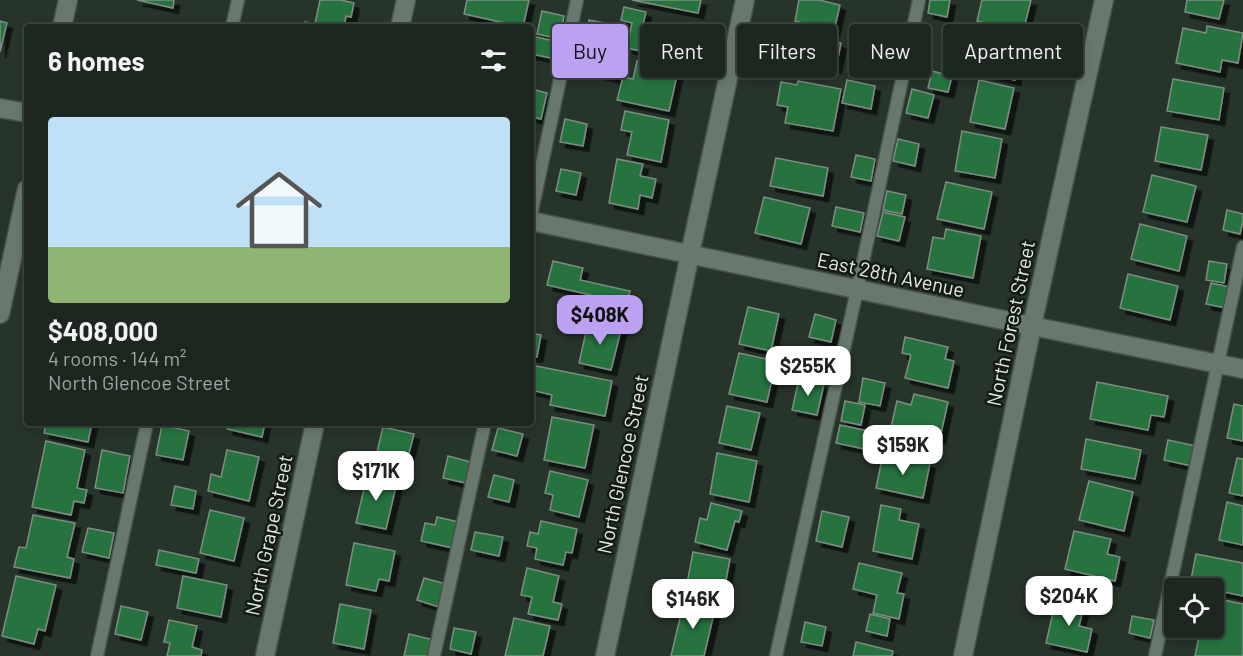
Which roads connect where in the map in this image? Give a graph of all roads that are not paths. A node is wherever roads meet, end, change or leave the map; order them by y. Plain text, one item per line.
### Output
1 (68, 0) edge
2 (238, 0) edge
3 (406, 0) edge
4 (577, 0) edge
5 (746, 0) edge
6 (918, 0) edge
7 (1104, 0) edge
8 (63, 24) edge
9 (233, 24) edge
10 (401, 24) edge
11 (0, 108) edge
12 (24, 112) edge
13 (534, 201) edge
14 (24, 203) edge
15 (534, 222) edge
16 (1243, 247) edge
17 (690, 254) junction
18 (857, 290) junction
19 (0, 314) edge
20 (1032, 326) junction
21 (1218, 364) junction
22 (1243, 369) edge
23 (146, 426) edge
24 (314, 426) edge
25 (484, 426) edge
26 (97, 656) edge
27 (265, 656) edge
28 (435, 656) edge
29 (605, 656) edge
30 (776, 656) edge
31 (963, 656) edge
32 (1155, 656) edge

1 - 8 street
2 - 9 lane
3 - 10 street
4 - 13 lane
5 - 17 street, North Glencoe Street
6 - 18 lane
7 - 20 street, North Forest Street
11 - 12 street
14 - 19 street
15 - 17 street, East 28th Avenue
16 - 21 lane
17 - 18 street, East 28th Avenue
17 - 29 street, North Glencoe Street
18 - 20 street, East 28th Avenue
18 - 30 lane
20 - 21 street, East 28th Avenue
20 - 31 street, North Forest Street
21 - 22 street, East 28th Avenue
21 - 32 lane
23 - 26 lane
24 - 27 street, North Grape Street
25 - 28 lane

